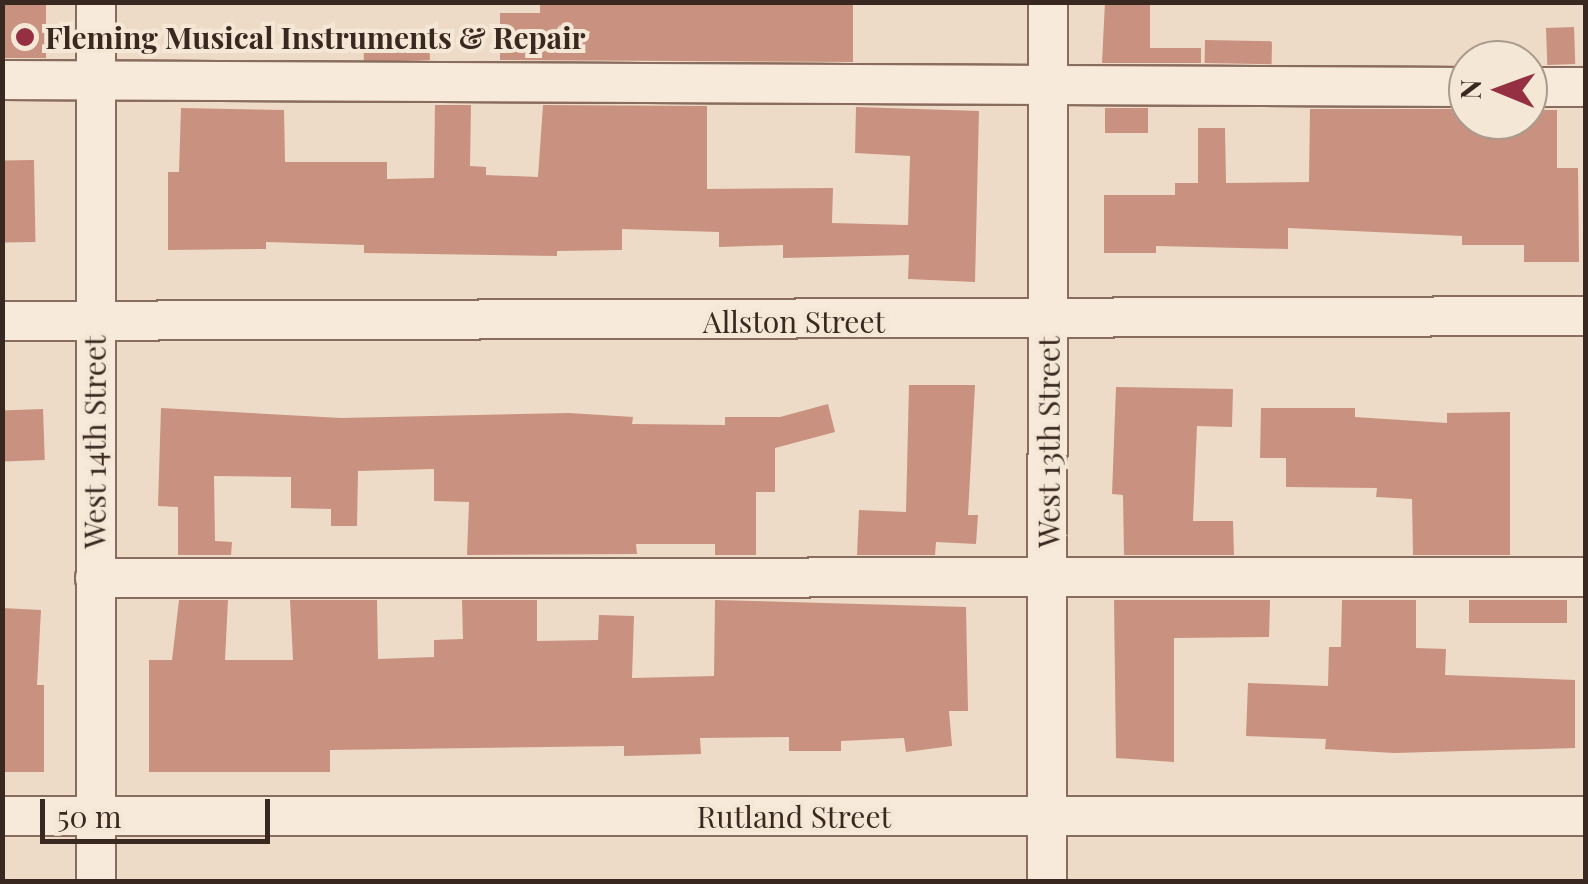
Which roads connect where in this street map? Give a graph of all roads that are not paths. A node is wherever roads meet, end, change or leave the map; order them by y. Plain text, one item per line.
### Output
1 (96, 2) edge
2 (1048, 2) edge
3 (2, 80) edge
4 (95, 80) junction
5 (1048, 85) junction
6 (1448, 87) edge
7 (1548, 87) edge
8 (1581, 87) dead end
9 (1586, 316) edge
10 (1048, 321) junction
11 (2, 322) edge
12 (94, 322) junction
13 (1586, 577) edge
14 (95, 578) junction
15 (1048, 578) junction
16 (2, 816) edge
17 (96, 816) junction
18 (1048, 816) junction
19 (1586, 816) edge
20 (96, 882) edge
21 (1047, 882) edge

1 - 4 street, West 14th Street
2 - 5 street, West 13th Street
3 - 4 street
4 - 5 street
4 - 12 street, West 14th Street
5 - 6 street
5 - 10 street, West 13th Street
7 - 8 street
9 - 10 street, Allston Street
10 - 12 street, Allston Street
10 - 15 street, West 13th Street
11 - 12 street, Allston Street
12 - 14 street, West 14th Street
13 - 15 street
14 - 15 street
14 - 17 street, West 14th Street
15 - 18 street, West 13th Street
16 - 17 street, Rutland Street
17 - 18 street, Rutland Street
17 - 20 street, West 14th Street
18 - 19 street, Rutland Street
18 - 21 street, West 13th Street

